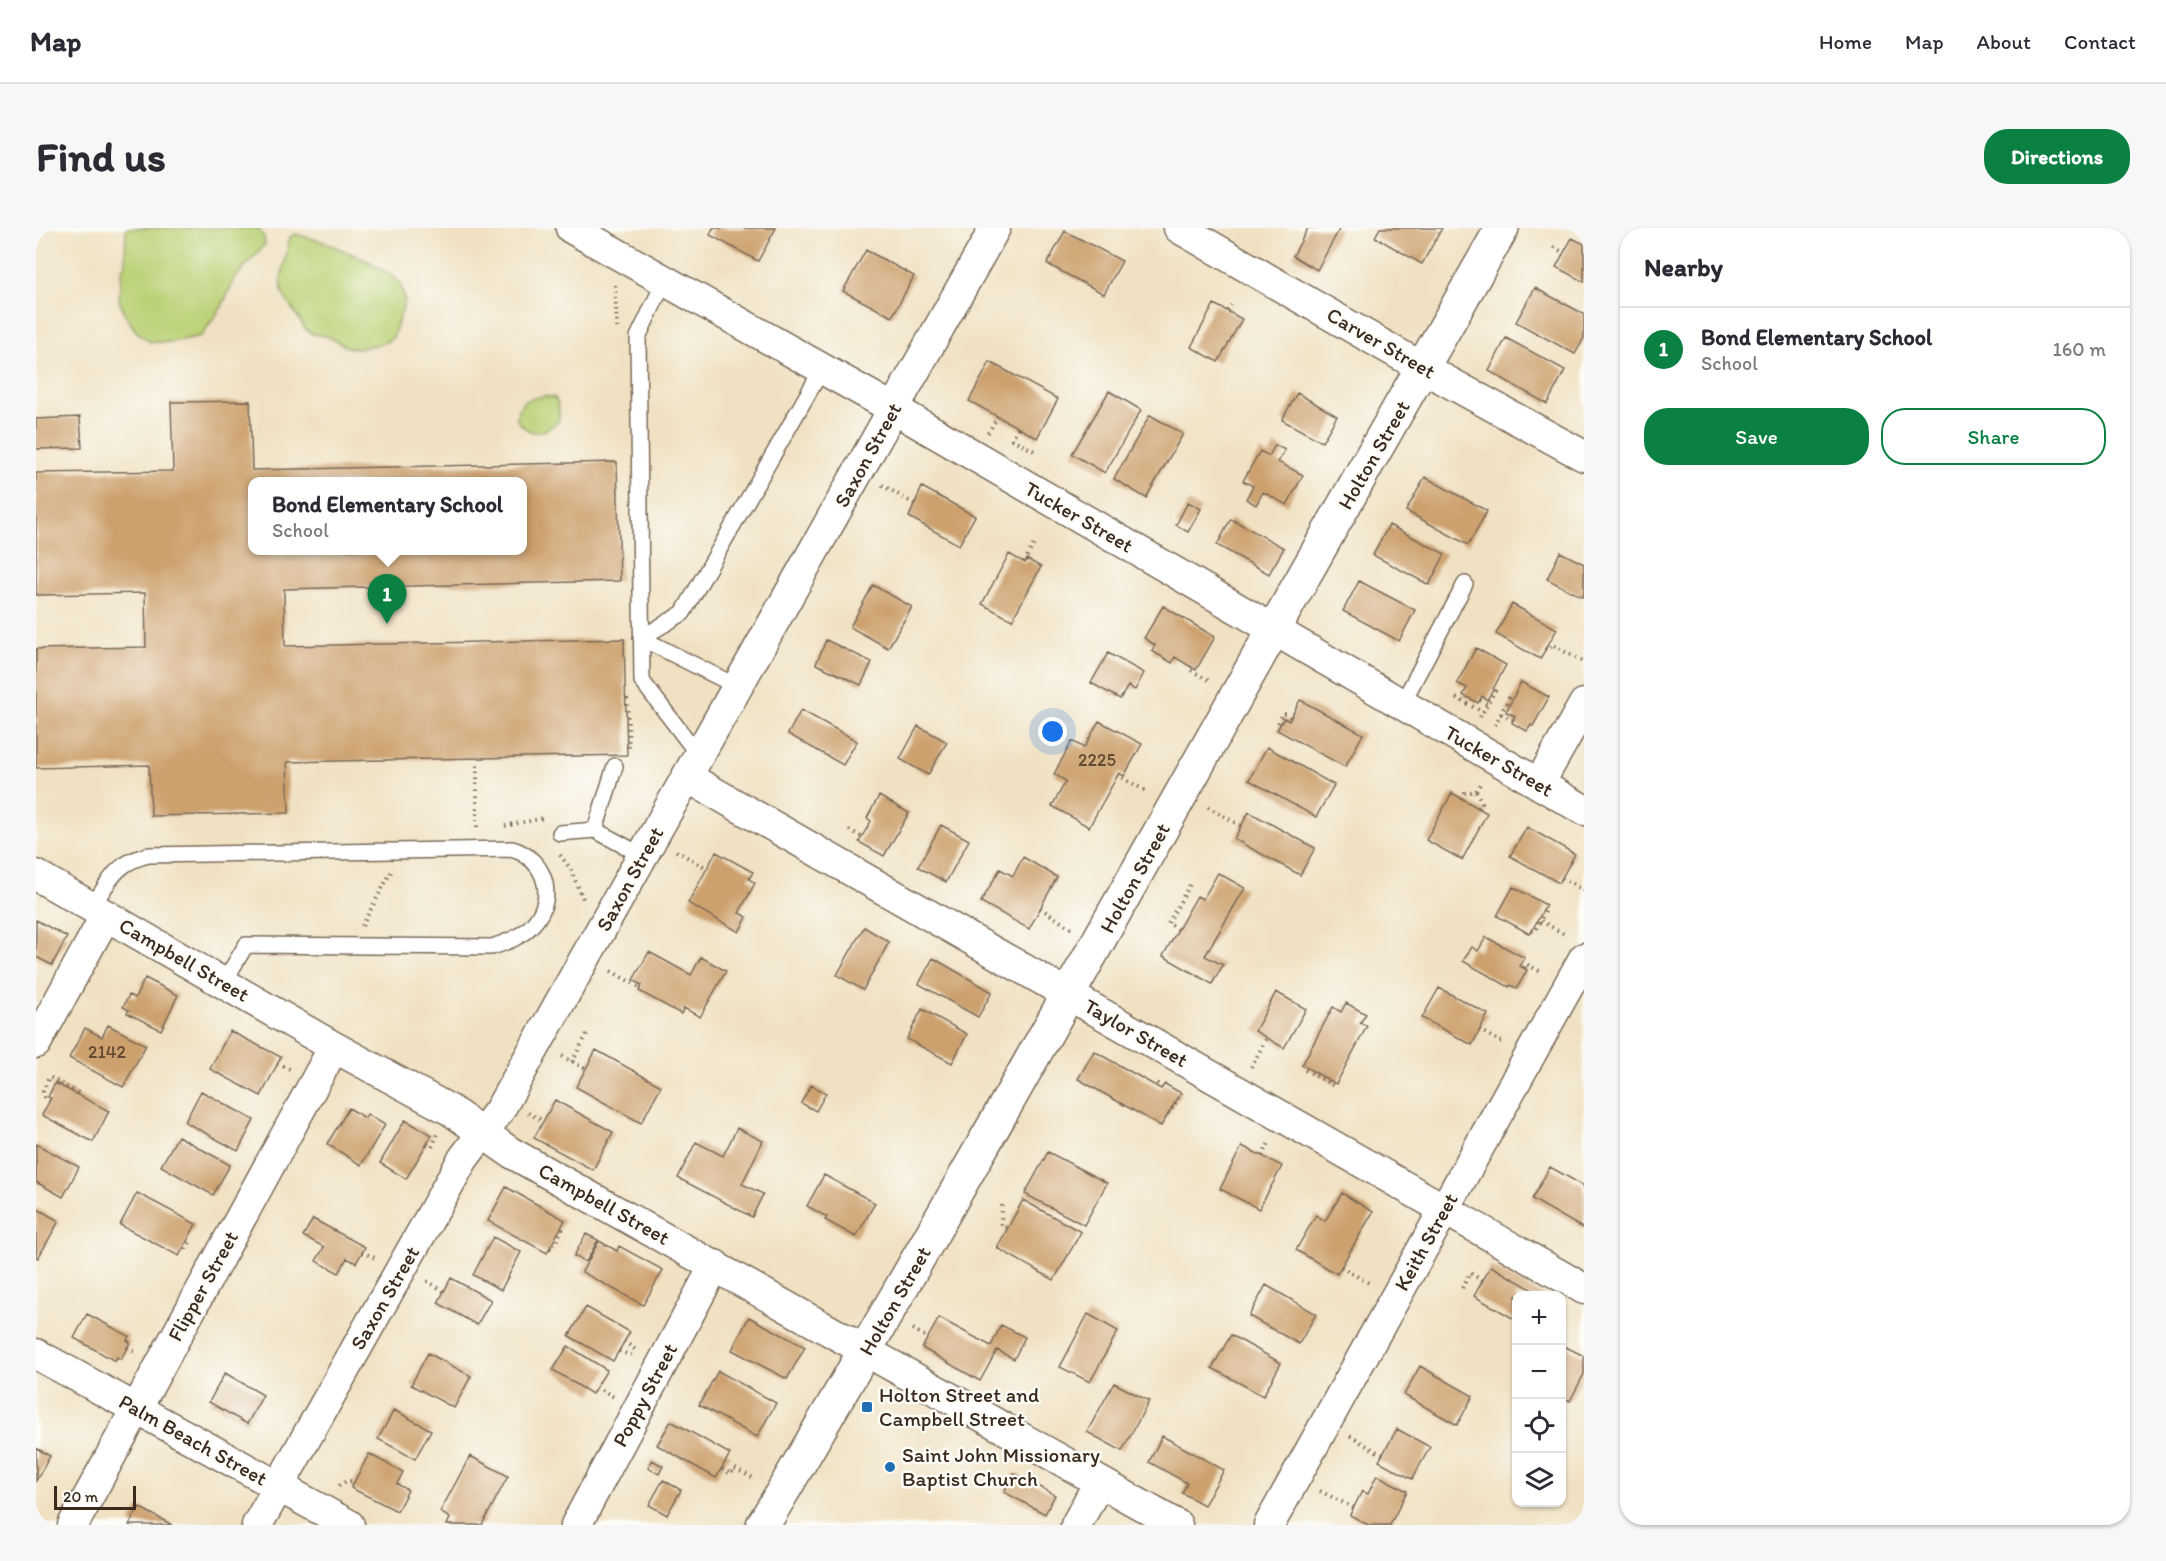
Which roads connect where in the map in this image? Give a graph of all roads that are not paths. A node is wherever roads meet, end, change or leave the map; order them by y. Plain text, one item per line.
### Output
1 (571, 228) edge
2 (995, 228) edge
3 (1179, 228) edge
4 (1502, 228) edge
5 (665, 280) junction
6 (1423, 368) junction
7 (822, 369) junction
8 (894, 410) junction
9 (1584, 456) edge
10 (1465, 584) dead end
11 (1274, 629) junction
12 (641, 638) junction
13 (738, 687) junction
14 (1402, 704) junction
15 (1584, 704) edge
16 (622, 764) road end
17 (693, 767) junction
18 (1539, 784) junction
19 (1584, 810) edge
20 (595, 830) junction
21 (560, 833) dead end
22 (643, 856) junction
23 (36, 875) edge
24 (99, 911) junction
25 (1580, 949) edge
26 (224, 982) junction
27 (1069, 995) junction
28 (36, 1043) edge
29 (334, 1047) junction
30 (483, 1133) junction
31 (1444, 1209) junction
32 (715, 1265) junction
33 (1584, 1289) edge
34 (867, 1350) junction
35 (36, 1354) edge
36 (136, 1408) junction
37 (1099, 1482) junction
38 (278, 1486) junction
39 (73, 1525) edge
40 (257, 1525) edge
41 (349, 1525) edge
42 (576, 1525) edge
43 (763, 1525) edge
44 (1076, 1525) edge
45 (1177, 1525) edge
46 (1269, 1525) edge

1 - 5 street, Tucker Street
2 - 8 street, Saxon Street
3 - 6 street, Carver Street
4 - 6 street, Holton Street
5 - 7 street, Tucker Street
5 - 12 lane
6 - 9 street, Carver Street
6 - 11 street, Holton Street
7 - 8 street, Tucker Street
7 - 12 lane
8 - 11 street, Tucker Street
8 - 13 street, Saxon Street
10 - 14 lane
11 - 14 street, Tucker Street
11 - 27 street, Holton Street
12 - 13 lane
12 - 17 lane
13 - 17 street, Saxon Street
14 - 18 street, Tucker Street
15 - 18 street
16 - 20 lane
17 - 22 street, Saxon Street
17 - 27 street, Taylor Street
18 - 19 street, Tucker Street
20 - 21 lane
20 - 22 lane
22 - 30 street, Saxon Street
23 - 24 street, Campbell Street
24 - 26 street, Campbell Street
24 - 26 lane
24 - 28 street
25 - 31 street, Keith Street
26 - 29 street, Campbell Street
27 - 31 street, Taylor Street
27 - 34 street, Holton Street
29 - 30 street, Campbell Street
29 - 36 street, Flipper Street
30 - 32 street, Campbell Street
30 - 38 street, Saxon Street
31 - 33 street, Taylor Street
31 - 46 street, Keith Street
32 - 34 street, Campbell Street
32 - 42 street, Poppy Street
34 - 37 street, Campbell Street
34 - 43 street, Holton Street
35 - 36 street, Palm Beach Street
36 - 38 street, Palm Beach Street
36 - 39 street, Flipper Street
37 - 44 street
37 - 45 street, Campbell Street
38 - 40 street, Saxon Street
38 - 41 street, Palm Beach Street

